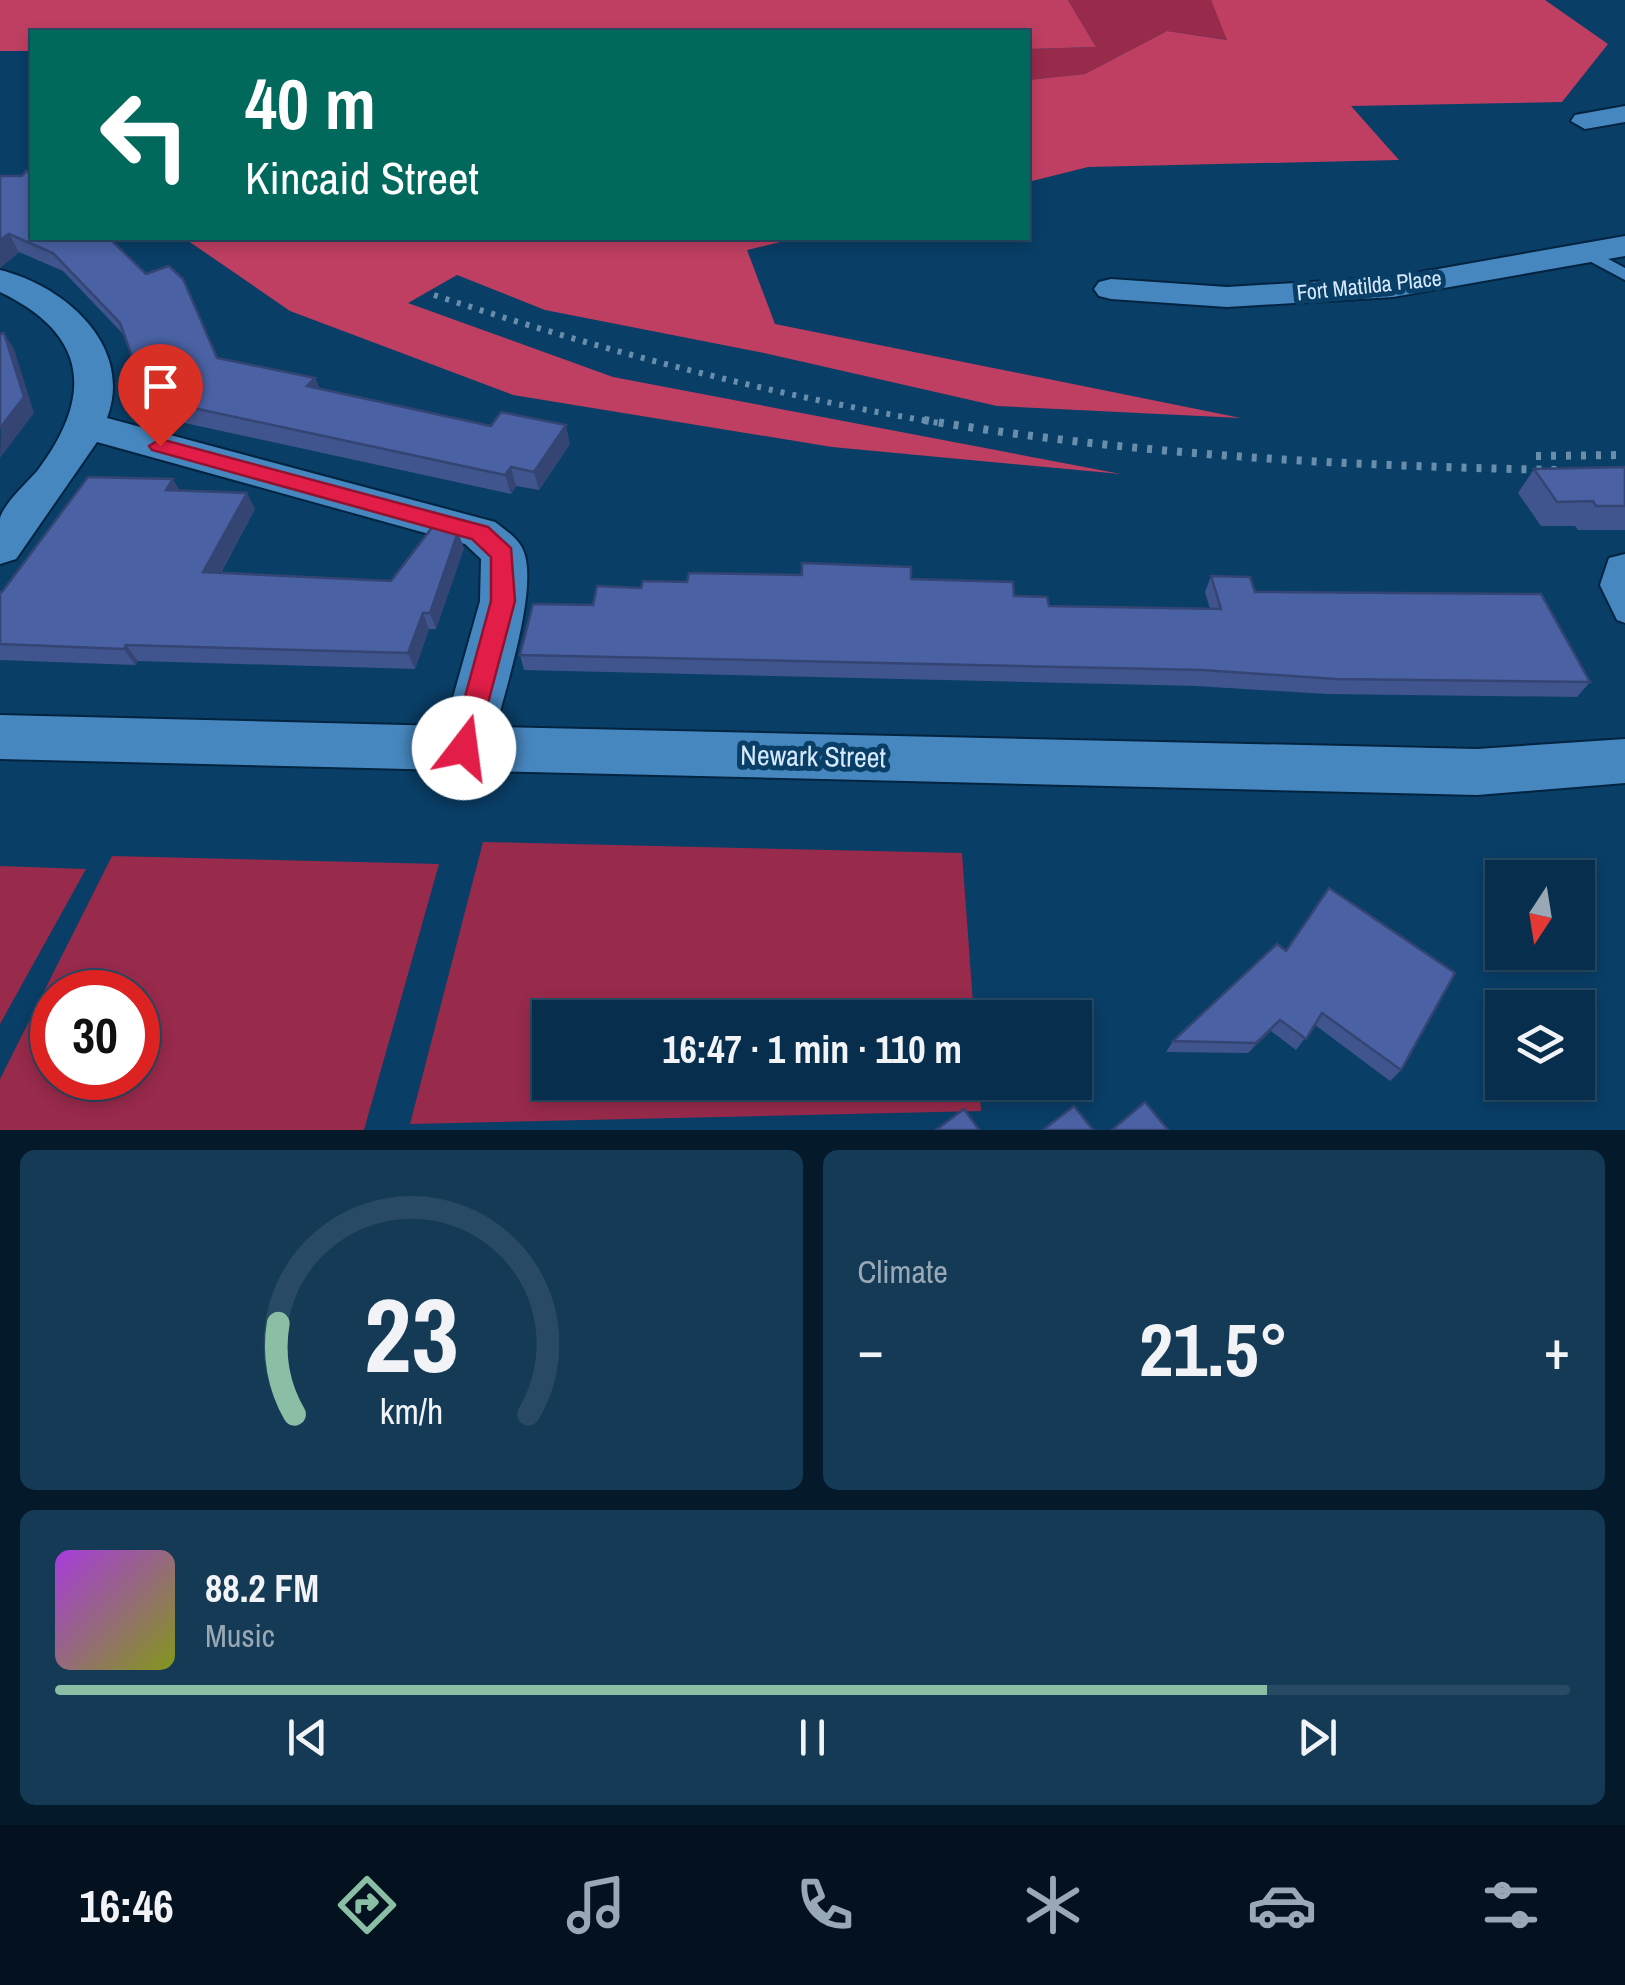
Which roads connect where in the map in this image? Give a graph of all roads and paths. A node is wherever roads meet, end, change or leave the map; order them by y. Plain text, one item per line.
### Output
1 (1625, 114) edge
2 (1586, 121) dead end
3 (1625, 246) edge
4 (1586, 252) junction
5 (1625, 276) edge
6 (0, 280) edge
7 (1111, 290) dead end
8 (88, 426) junction
9 (0, 548) edge
10 (1625, 562) edge
11 (1625, 614) edge
12 (0, 737) edge
13 (464, 748) junction
14 (1625, 761) edge

1 - 2 street
3 - 4 street, Fort Matilda Place
4 - 5 lane
4 - 7 street, Fort Matilda Place
6 - 8 street
8 - 9 street
8 - 13 street
10 - 11 lane
12 - 13 street, Newark Street
13 - 14 street, Newark Street

